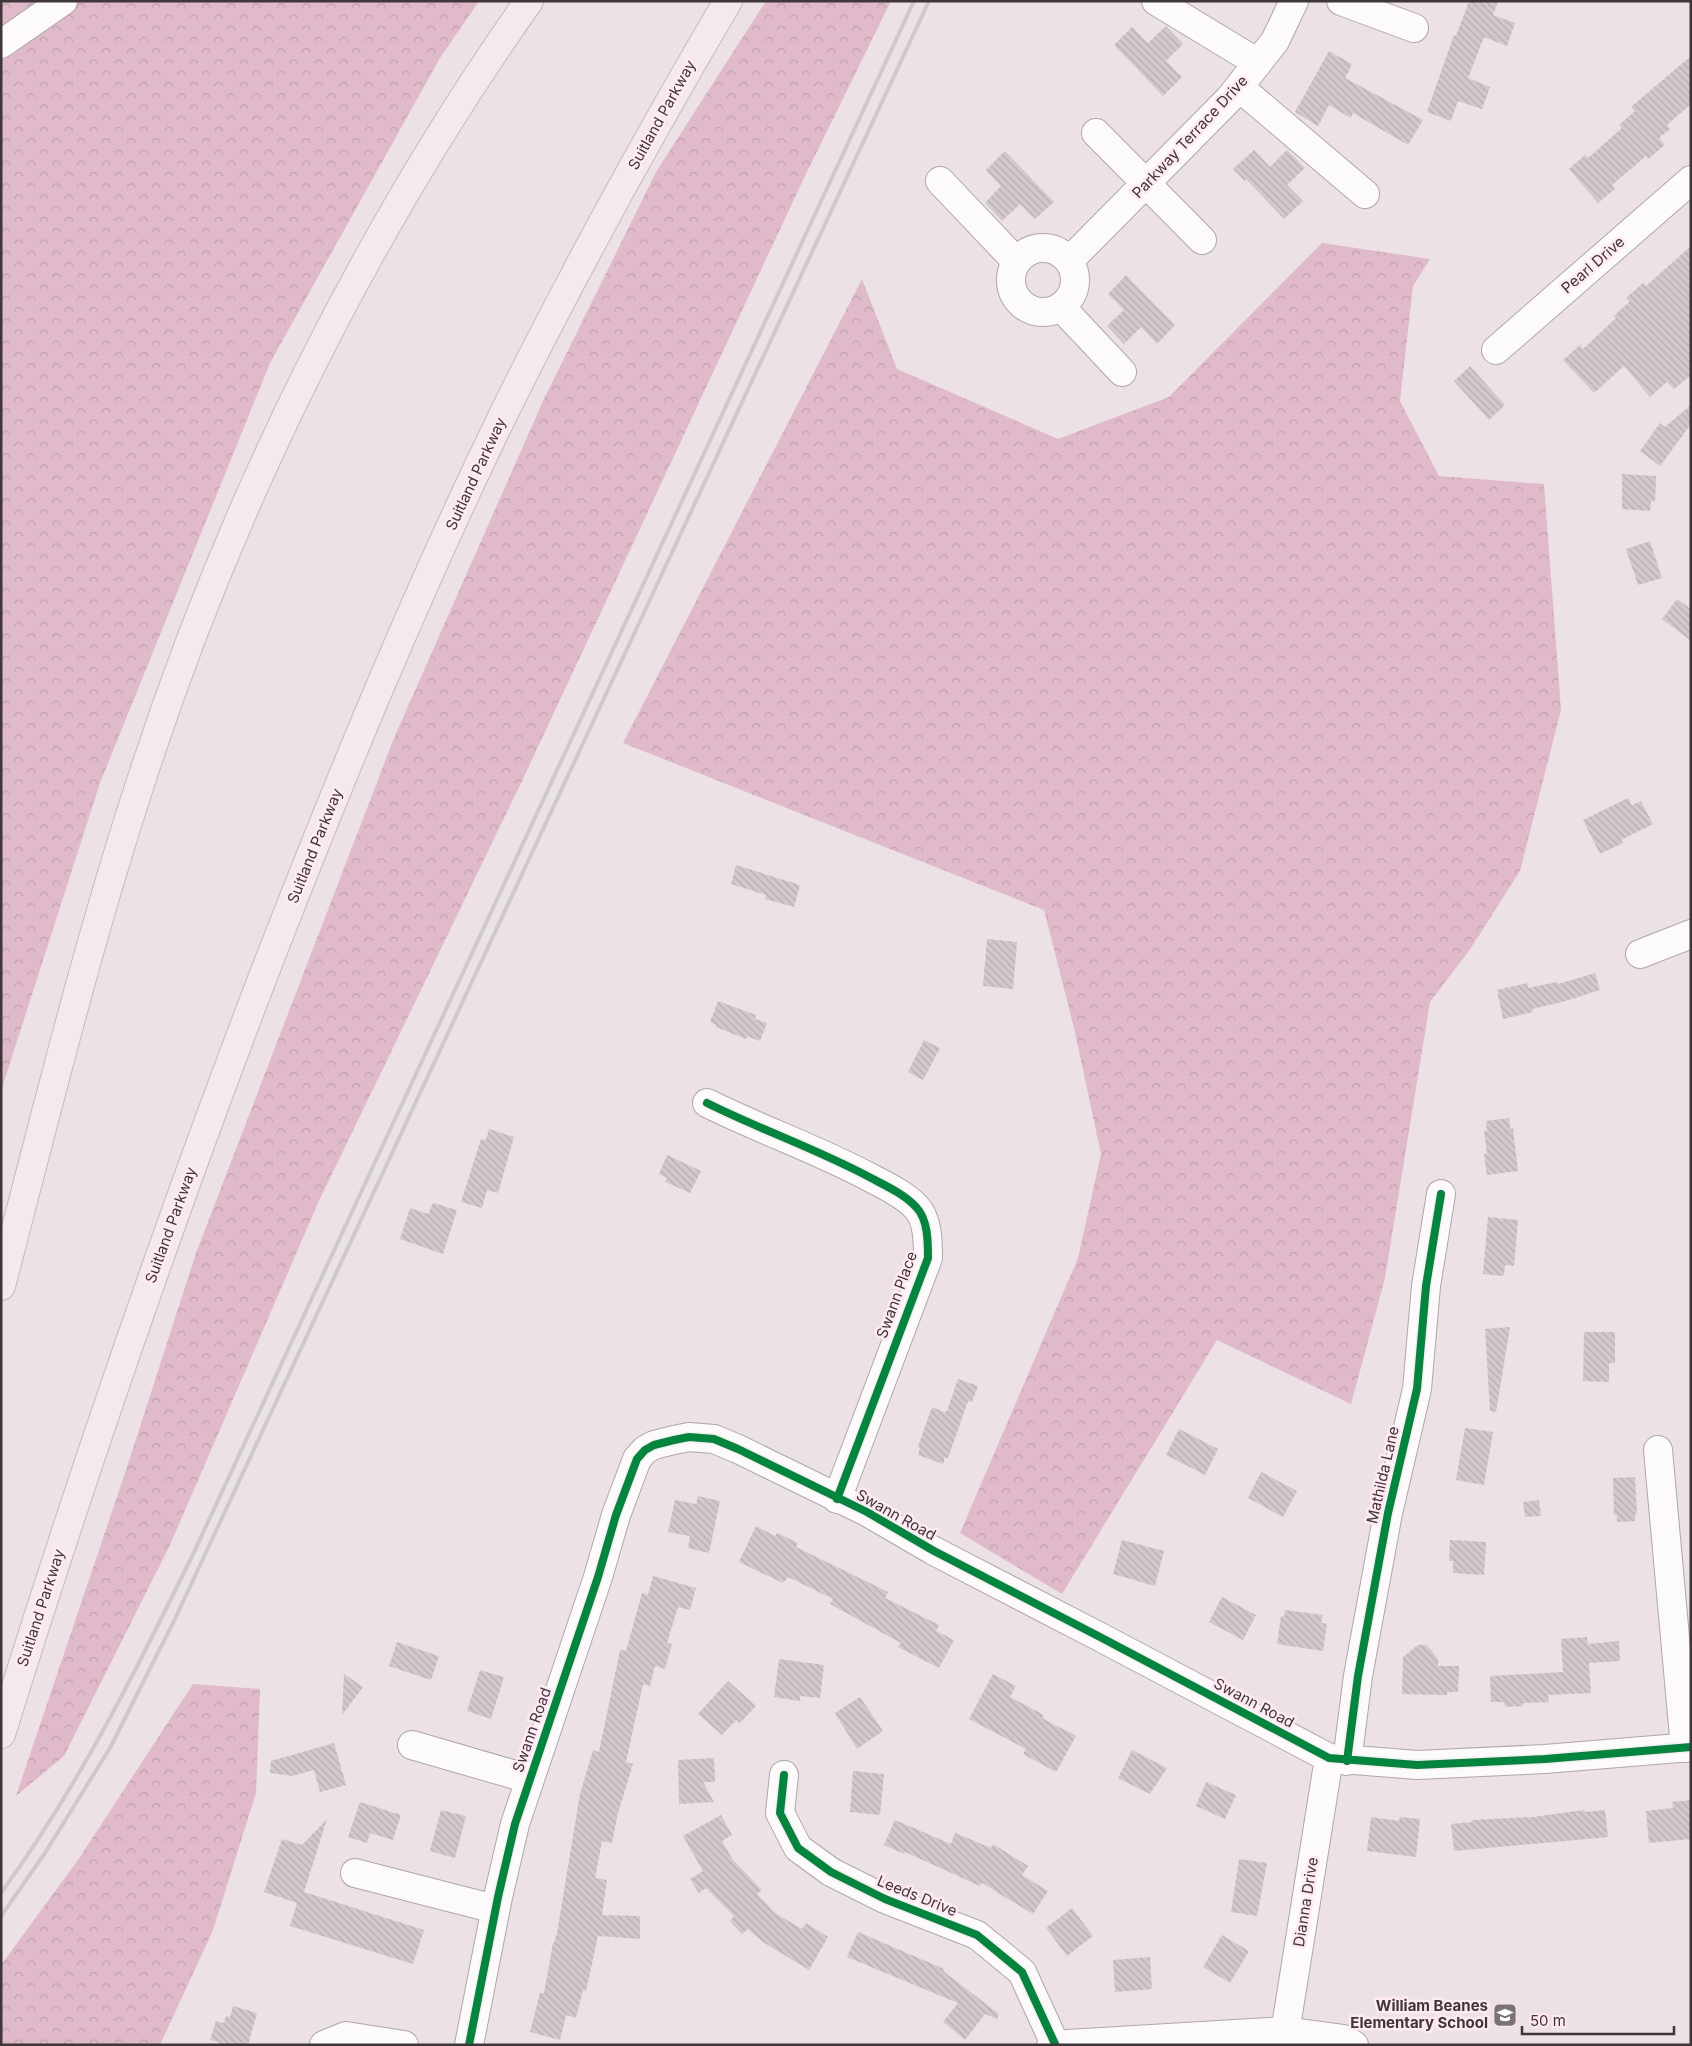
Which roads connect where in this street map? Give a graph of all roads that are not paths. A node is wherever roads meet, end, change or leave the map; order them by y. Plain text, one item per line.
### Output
1 (62, 1) edge
2 (529, 1) edge
3 (728, 1) edge
4 (1156, 1) edge
5 (1294, 1) edge
6 (1341, 1) edge
7 (1414, 28) dead end
8 (1, 44) edge
9 (1258, 63) junction
10 (1240, 87) junction
11 (1096, 132) dead end
12 (1691, 180) edge
13 (940, 181) dead end
14 (1146, 184) junction
15 (1365, 194) dead end
16 (1202, 240) dead end
17 (1070, 260) junction
18 (1016, 261) junction
19 (1061, 307) junction
20 (1496, 350) dead end
21 (1122, 372) dead end
22 (1691, 934) edge
23 (1640, 954) dead end
24 (707, 1103) dead end
25 (1441, 1194) dead end
26 (1, 1286) edge
27 (1658, 1450) dead end
28 (837, 1499) junction
29 (1, 1734) edge
30 (412, 1746) dead end
31 (1688, 1747) edge
32 (1338, 1760) junction
33 (784, 1775) dead end
34 (529, 1779) junction
35 (355, 1873) dead end
36 (495, 1909) junction
37 (1284, 2038) edge
38 (1053, 2044) edge
39 (324, 2045) edge
40 (404, 2045) edge
41 (469, 2045) edge
42 (1354, 2045) edge

1 - 8 street
2 - 26 highway
3 - 29 highway, Suitland Parkway
4 - 9 street
5 - 9 street, Parkway Terrace Drive
6 - 7 street
9 - 10 street, Parkway Terrace Drive
10 - 14 street, Parkway Terrace Drive
10 - 15 street
11 - 14 street
12 - 20 street, Pearl Drive
13 - 18 street
14 - 16 street
14 - 17 street, Parkway Terrace Drive
17 - 18 street
17 - 19 street
18 - 19 street
19 - 21 street
22 - 23 street
24 - 28 street, Swann Place
25 - 32 street, Mathilda Lane
27 - 31 street
28 - 32 street, Swann Road
28 - 34 street, Swann Road
30 - 34 street
31 - 32 street, Swann Road
32 - 37 street, Dianna Drive
33 - 38 street, Leeds Drive
34 - 36 street, Swann Road
35 - 36 street
36 - 41 street, Swann Road
37 - 38 street
37 - 42 street
39 - 40 street

